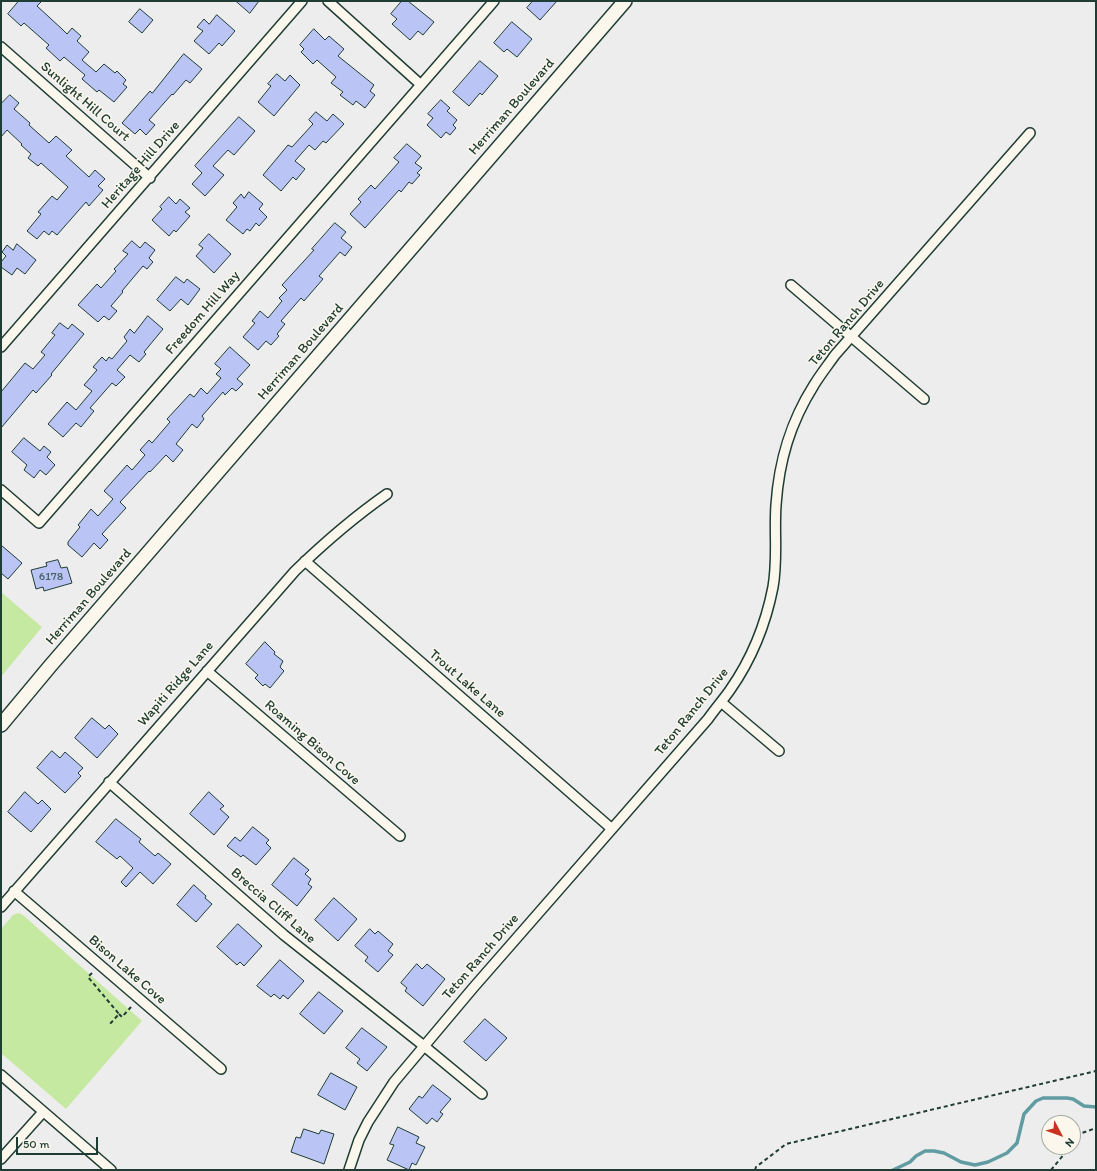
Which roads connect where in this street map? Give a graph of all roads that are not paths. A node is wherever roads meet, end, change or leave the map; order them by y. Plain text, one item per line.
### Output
1 (302, 1) edge
2 (328, 1) edge
3 (494, 1) edge
4 (625, 1) edge
5 (1, 47) edge
6 (420, 84) junction
7 (1030, 133) dead end
8 (150, 178) junction
9 (791, 285) dead end
10 (852, 337) junction
11 (1, 347) edge
12 (924, 399) dead end
13 (1, 490) edge
14 (387, 494) dead end
15 (305, 561) junction
16 (207, 671) junction
17 (721, 702) junction
18 (1, 725) edge
19 (779, 751) dead end
20 (109, 782) junction
21 (612, 829) junction
22 (400, 836) dead end
23 (14, 891) junction
24 (1, 907) edge
25 (424, 1046) junction
26 (221, 1070) dead end
27 (1, 1075) edge
28 (482, 1094) dead end
29 (43, 1112) junction
30 (1, 1159) edge
31 (111, 1170) edge
32 (349, 1170) edge

1 - 8 street, Heritage Hill Drive
2 - 6 street
3 - 6 street
4 - 18 street, Herriman Boulevard
5 - 8 street, Sunlight Hill Court
6 - 13 street, Freedom Hill Way
7 - 10 street, Teton Ranch Drive
8 - 11 street, Heritage Hill Drive
9 - 10 street
10 - 12 street
10 - 17 street, Teton Ranch Drive
14 - 15 street, Wapiti Ridge Lane
15 - 16 street, Wapiti Ridge Lane
15 - 21 street, Trout Lake Lane
16 - 20 street, Wapiti Ridge Lane
16 - 22 street, Roaming Bison Cove
17 - 19 street
17 - 21 street, Teton Ranch Drive
20 - 23 street, Wapiti Ridge Lane
20 - 25 street, Breccia Cliff Lane
21 - 25 street, Teton Ranch Drive
23 - 24 street, Wapiti Ridge Lane
23 - 26 street, Bison Lake Cove
25 - 28 street, Breccia Cliff Lane
25 - 32 street, Teton Ranch Drive
27 - 29 street
29 - 30 street
29 - 31 street

